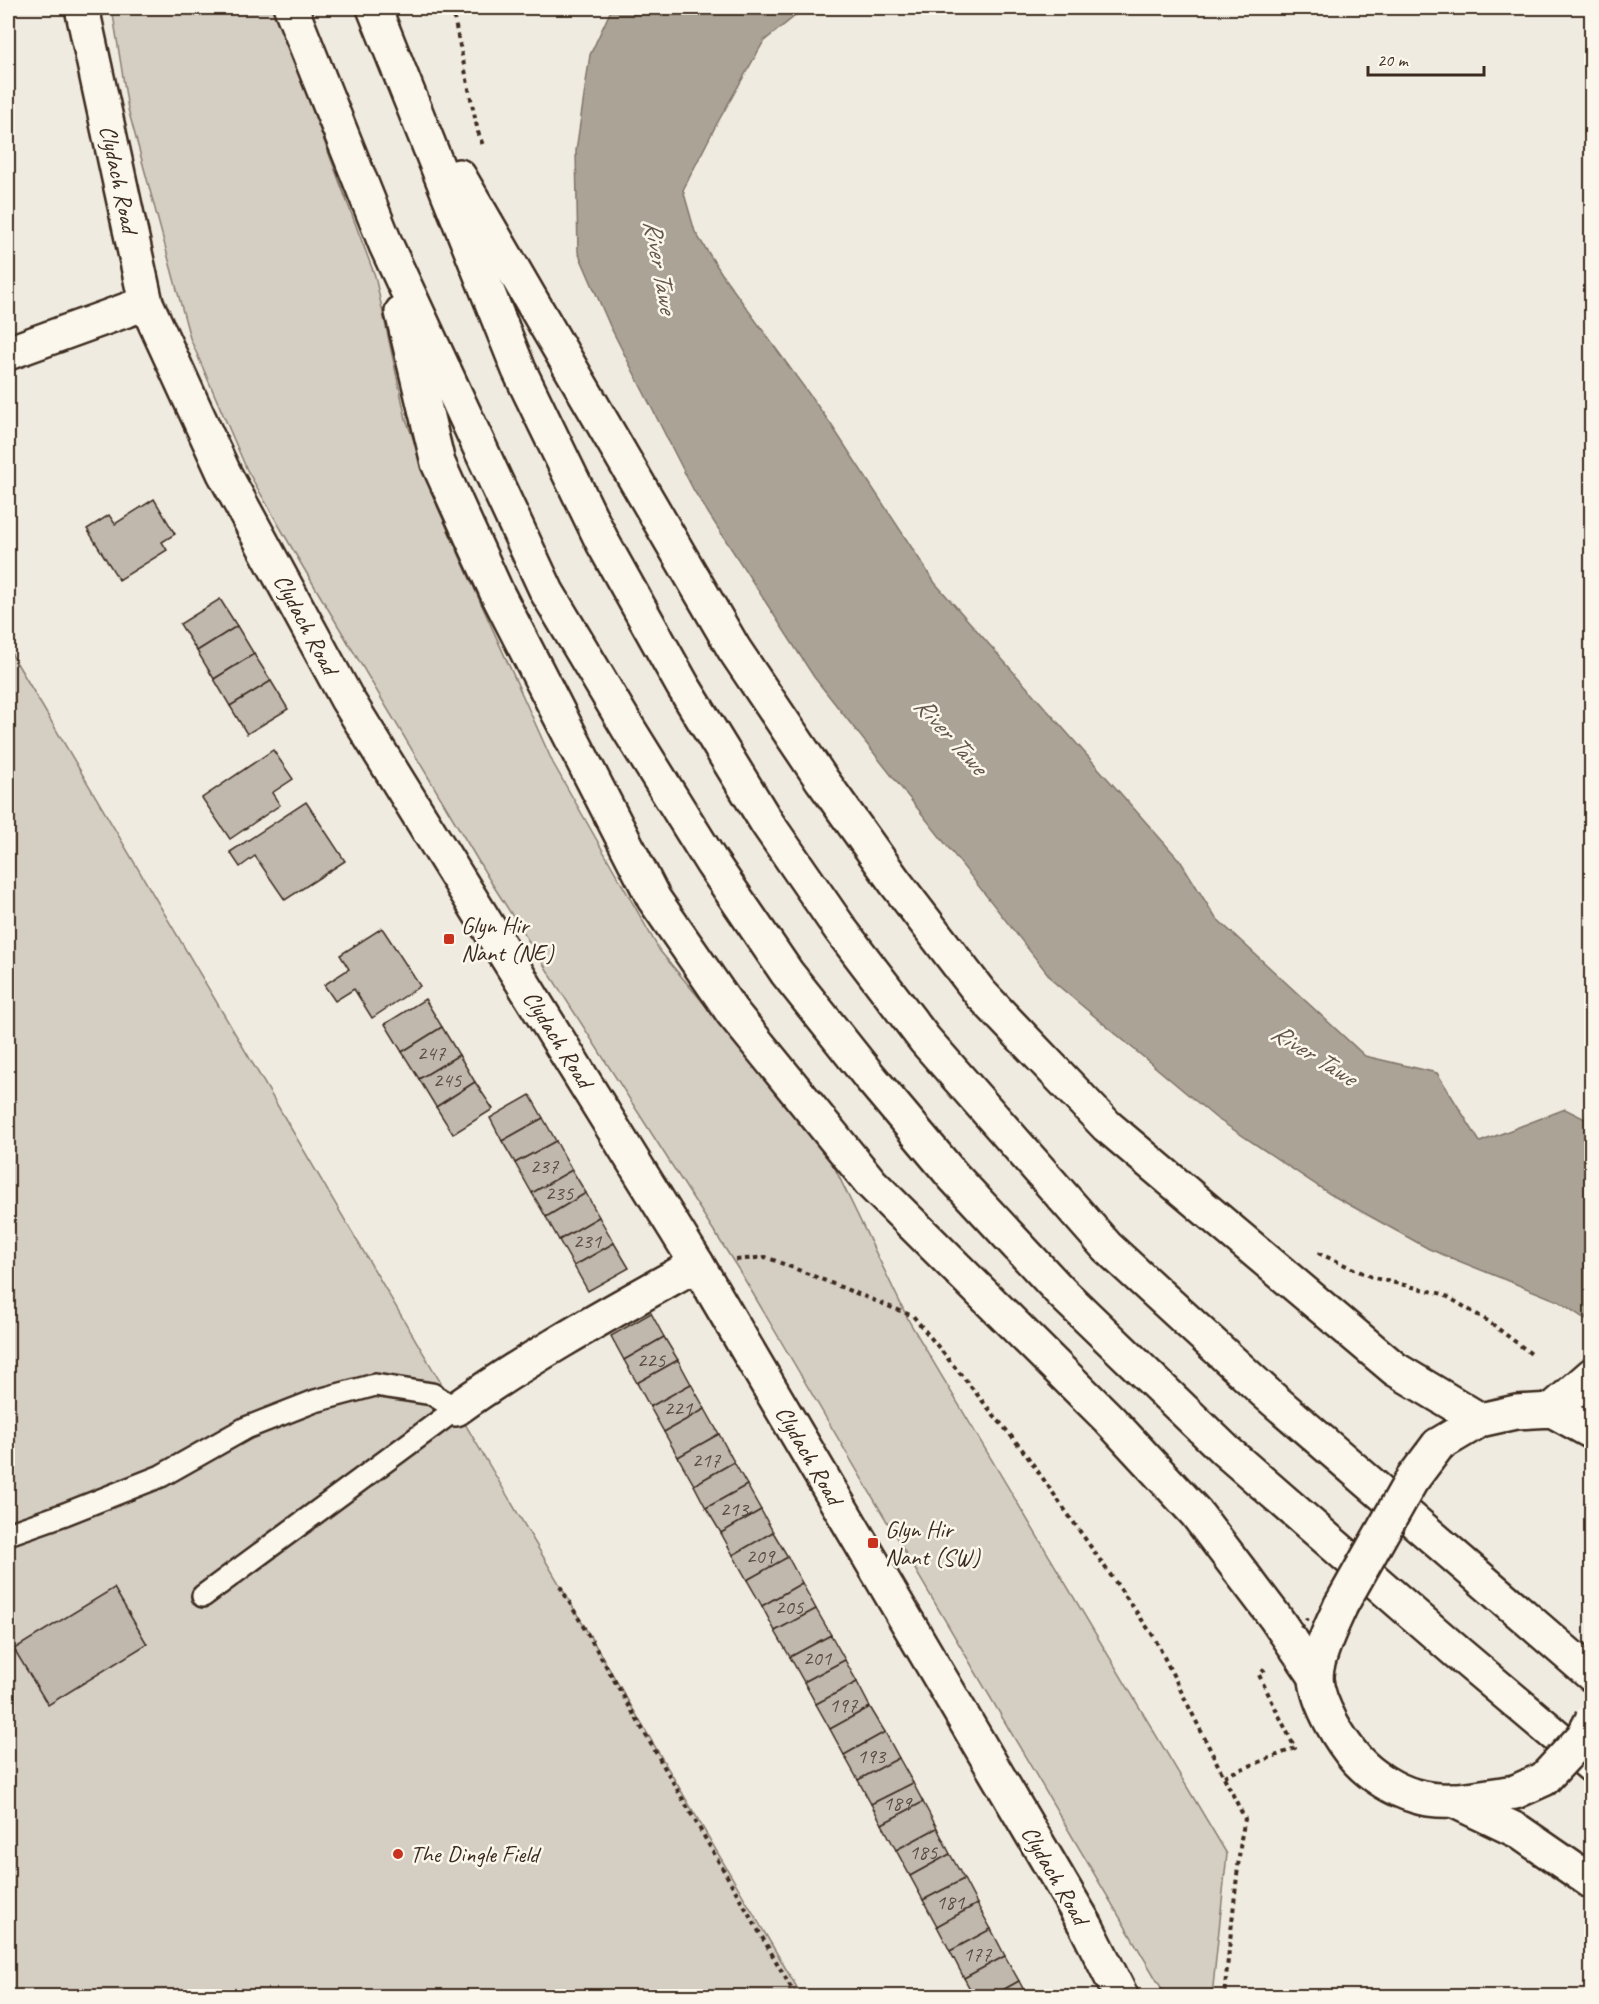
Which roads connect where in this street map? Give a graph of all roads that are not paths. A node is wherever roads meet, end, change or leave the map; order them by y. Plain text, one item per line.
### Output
1 (82, 8) edge
2 (291, 8) edge
3 (374, 8) edge
4 (399, 73) junction
5 (386, 245) junction
6 (146, 303) junction
7 (8, 353) edge
8 (697, 1264) junction
9 (1592, 1375) edge
10 (456, 1409) junction
11 (1552, 1410) junction
12 (1480, 1420) junction
13 (1592, 1432) edge
14 (8, 1534) edge
15 (203, 1596) dead end
16 (1592, 1675) edge
17 (1316, 1677) junction
18 (1592, 1720) edge
19 (1592, 1766) edge
20 (1453, 1800) junction
21 (1592, 1882) edge
22 (1121, 1996) edge

1 - 6 main road, Clydach Road
2 - 5 main road
3 - 4 main road
4 - 12 main road
4 - 16 main road
5 - 17 main road
5 - 19 main road
6 - 7 main road
6 - 8 main road, Clydach Road
8 - 10 main road
8 - 22 main road, Clydach Road
9 - 11 main road
10 - 14 lane
10 - 15 lane
11 - 12 main road
11 - 13 main road
12 - 17 main road, bridge
17 - 20 main road
18 - 20 main road, bridge
20 - 21 main road

